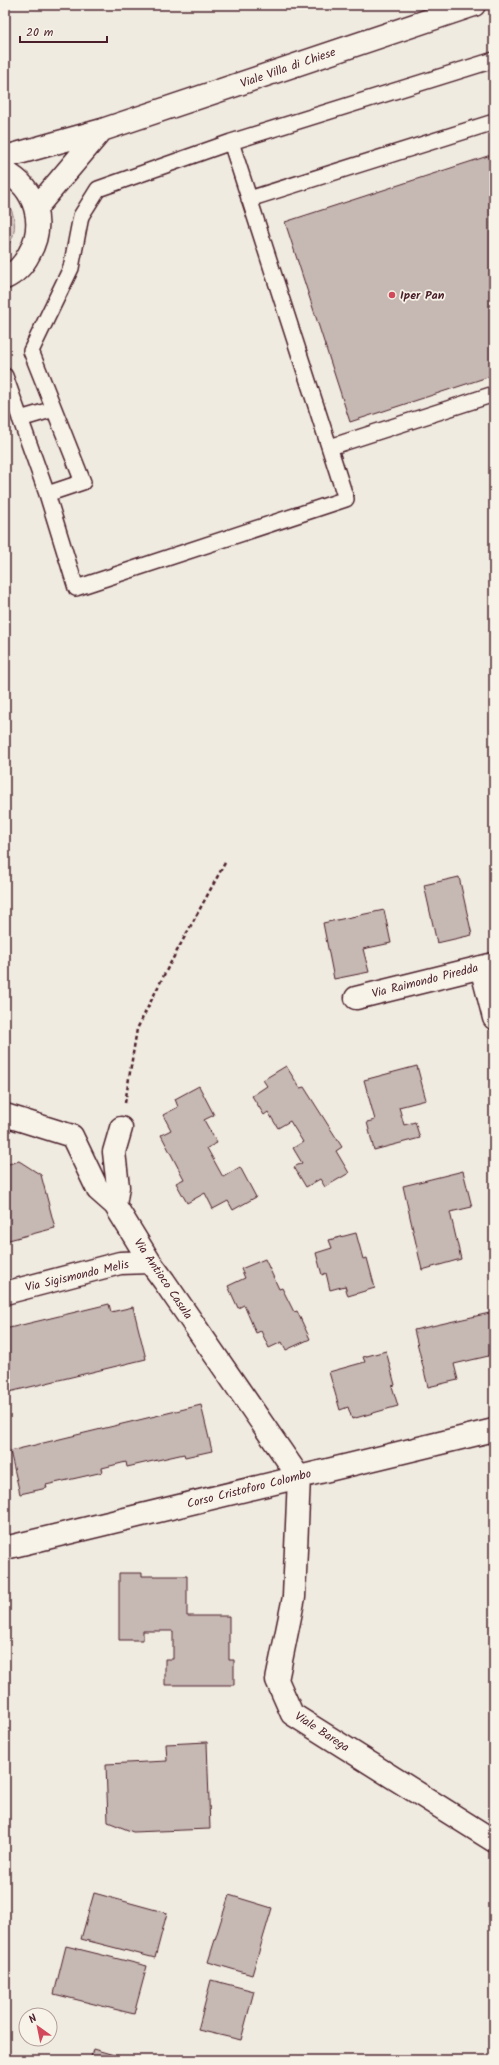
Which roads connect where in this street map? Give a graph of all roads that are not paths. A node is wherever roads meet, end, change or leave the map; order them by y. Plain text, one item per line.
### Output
1 (474, 5) edge
2 (494, 60) edge
3 (494, 122) edge
4 (102, 130) junction
5 (231, 142) junction
6 (5, 157) edge
7 (5, 172) edge
8 (249, 199) junction
9 (36, 208) junction
10 (5, 278) edge
11 (5, 376) edge
12 (494, 394) edge
13 (54, 409) junction
14 (20, 418) junction
15 (330, 447) junction
16 (47, 494) junction
17 (488, 966) edge
18 (356, 998) dead end
19 (494, 1018) edge
20 (5, 1115) edge
21 (121, 1128) road end
22 (115, 1205) junction
23 (150, 1262) junction
24 (5, 1293) edge
25 (494, 1430) edge
26 (299, 1477) junction
27 (5, 1548) edge
28 (494, 1841) edge

1 - 4 street, Viale Villa di Chiese
2 - 5 lane
3 - 8 lane
4 - 6 street, Viale Villa di Chiese
4 - 9 street
5 - 8 lane
5 - 13 lane
7 - 9 street
8 - 15 lane
9 - 10 street
11 - 14 lane
12 - 15 lane
13 - 14 lane
13 - 16 lane
14 - 16 lane
15 - 16 lane
17 - 18 street, Via Raimondo Piredda
17 - 19 street
20 - 22 street, Via Antioco Casula
21 - 22 street
22 - 23 street, Via Antioco Casula
23 - 24 street, Via Sigismondo Melis
23 - 26 street, Via Antioco Casula
25 - 26 street, Corso Cristoforo Colombo
26 - 27 street, Corso Cristoforo Colombo
26 - 28 street, Viale Barega

